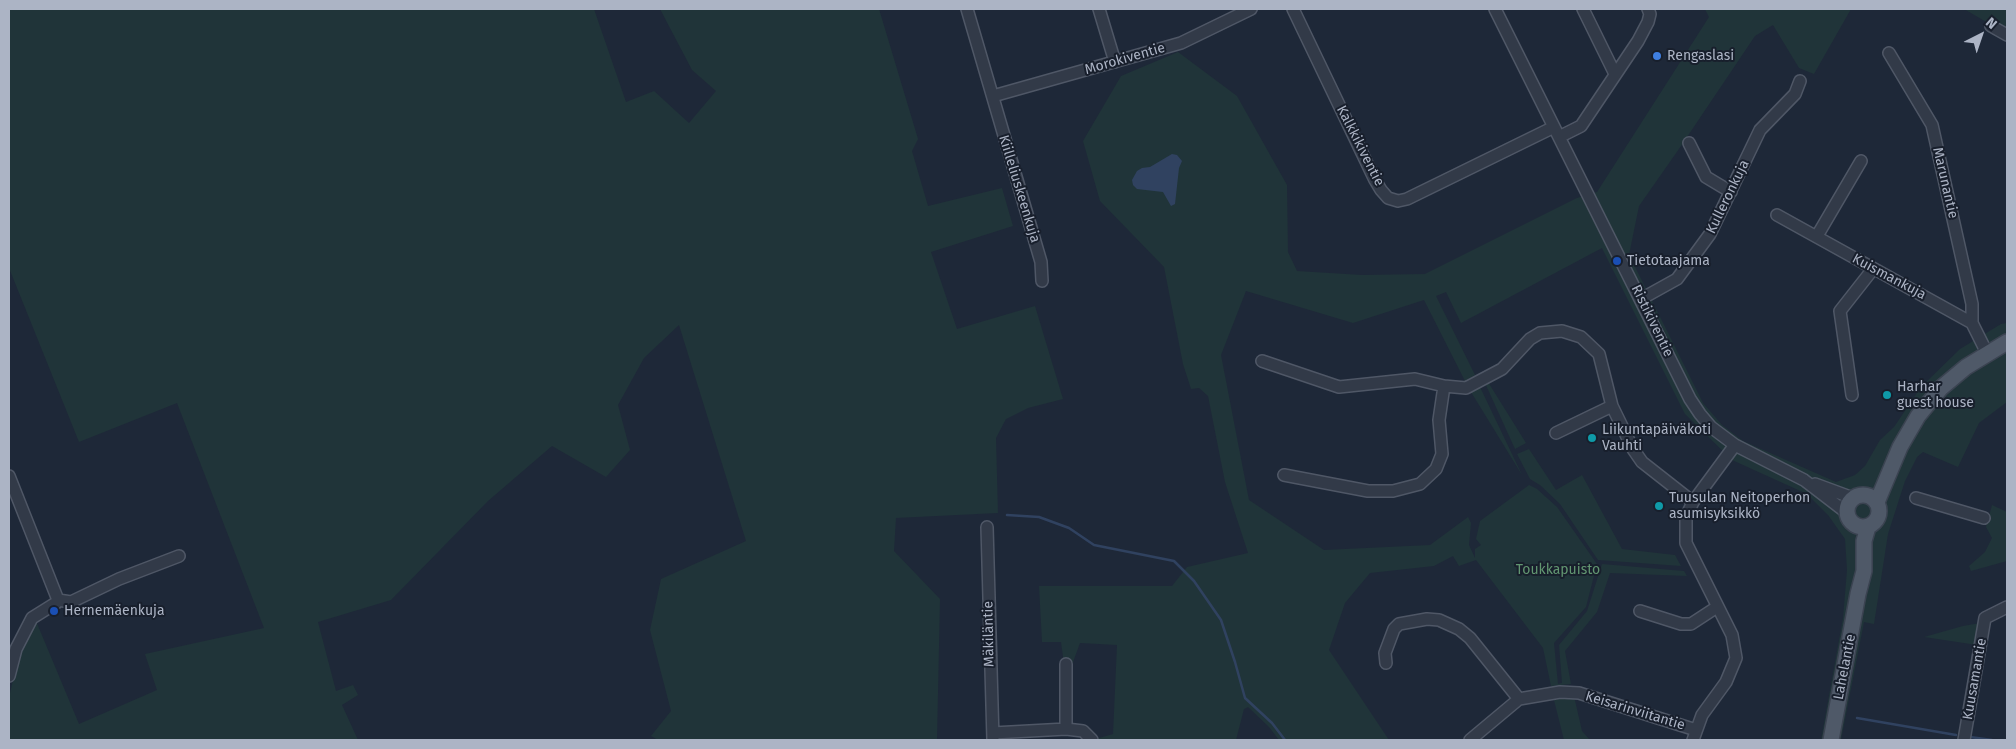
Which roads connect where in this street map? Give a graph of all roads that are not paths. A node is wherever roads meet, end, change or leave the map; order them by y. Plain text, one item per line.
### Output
1 (967, 9) edge
2 (1098, 9) edge
3 (1250, 9) edge
4 (1292, 9) edge
5 (1495, 9) edge
6 (1583, 9) edge
7 (1648, 9) edge
8 (1991, 26) dead end
9 (2007, 35) edge
10 (1889, 53) dead end
11 (1115, 62) junction
12 (1615, 74) junction
13 (1800, 81) dead end
14 (994, 96) junction
15 (1557, 132) junction
16 (1689, 143) dead end
17 (1860, 161) dead end
18 (1731, 192) junction
19 (1777, 215) dead end
20 (1817, 236) junction
21 (1873, 269) junction
22 (1042, 281) dead end
23 (1641, 299) junction
24 (1972, 324) junction
25 (2007, 342) edge
26 (1987, 353) junction
27 (1262, 361) dead end
28 (1444, 386) junction
29 (1852, 395) dead end
30 (1612, 406) junction
31 (1556, 433) dead end
32 (1735, 445) junction
33 (1900, 447) junction
34 (1284, 475) dead end
35 (9, 476) edge
36 (1804, 480) junction
37 (1858, 496) junction
38 (1916, 498) dead end
39 (1692, 502) junction
40 (1877, 502) junction
41 (1849, 518) junction
42 (1984, 518) dead end
43 (987, 527) dead end
44 (1868, 527) junction
45 (179, 556) dead end
46 (1858, 594) junction
47 (58, 600) junction
48 (1718, 607) junction
49 (2007, 607) edge
50 (1640, 611) dead end
51 (1386, 663) dead end
52 (1066, 664) dead end
53 (9, 676) edge
54 (1520, 699) junction
55 (1066, 729) junction
56 (1694, 735) edge
57 (993, 737) edge
58 (1092, 740) edge
59 (1470, 740) edge
60 (1831, 740) edge
61 (1964, 740) edge

1 - 14 street, Kiilleliuskeenkuja
2 - 11 street
3 - 11 street, Morokiventie
4 - 15 street, Kalkkikiventie
5 - 15 street, Ristikiventie
6 - 12 street
7 - 12 street
8 - 9 street
10 - 24 street, Marunantie
11 - 14 street, Morokiventie
12 - 15 street
13 - 18 street, Kulleronkuja
14 - 22 street, Kiilleliuskeenkuja
15 - 23 street, Ristikiventie
16 - 18 street
17 - 20 street
18 - 23 street, Kulleronkuja
19 - 20 street, Kuismankuja
20 - 21 street, Kuismankuja
21 - 24 street, Kuismankuja
21 - 29 street
23 - 32 street, Ristikiventie
24 - 26 street
25 - 26 main road
26 - 33 main road
27 - 28 street
28 - 30 street
28 - 34 street
30 - 31 street
30 - 39 street
32 - 36 street, Ristikiventie
32 - 39 street
33 - 37 main road
33 - 40 main road
35 - 47 street
36 - 37 street, Ristikiventie
36 - 41 street, Ristikiventie
37 - 40 main road
37 - 41 main road
38 - 42 street
39 - 48 street
40 - 44 main road
41 - 44 main road
41 - 46 main road, Lahelantie
43 - 57 street, Mäkiläntie
44 - 46 main road, Lahelantie
45 - 47 street
46 - 60 main road, Lahelantie
47 - 53 street
48 - 50 street
48 - 56 street
49 - 61 street, Kuusamantie
51 - 54 street
52 - 55 street
54 - 56 street, Keisarinviitantie
54 - 59 street, Keisarinviitantie
55 - 57 street
55 - 58 street

